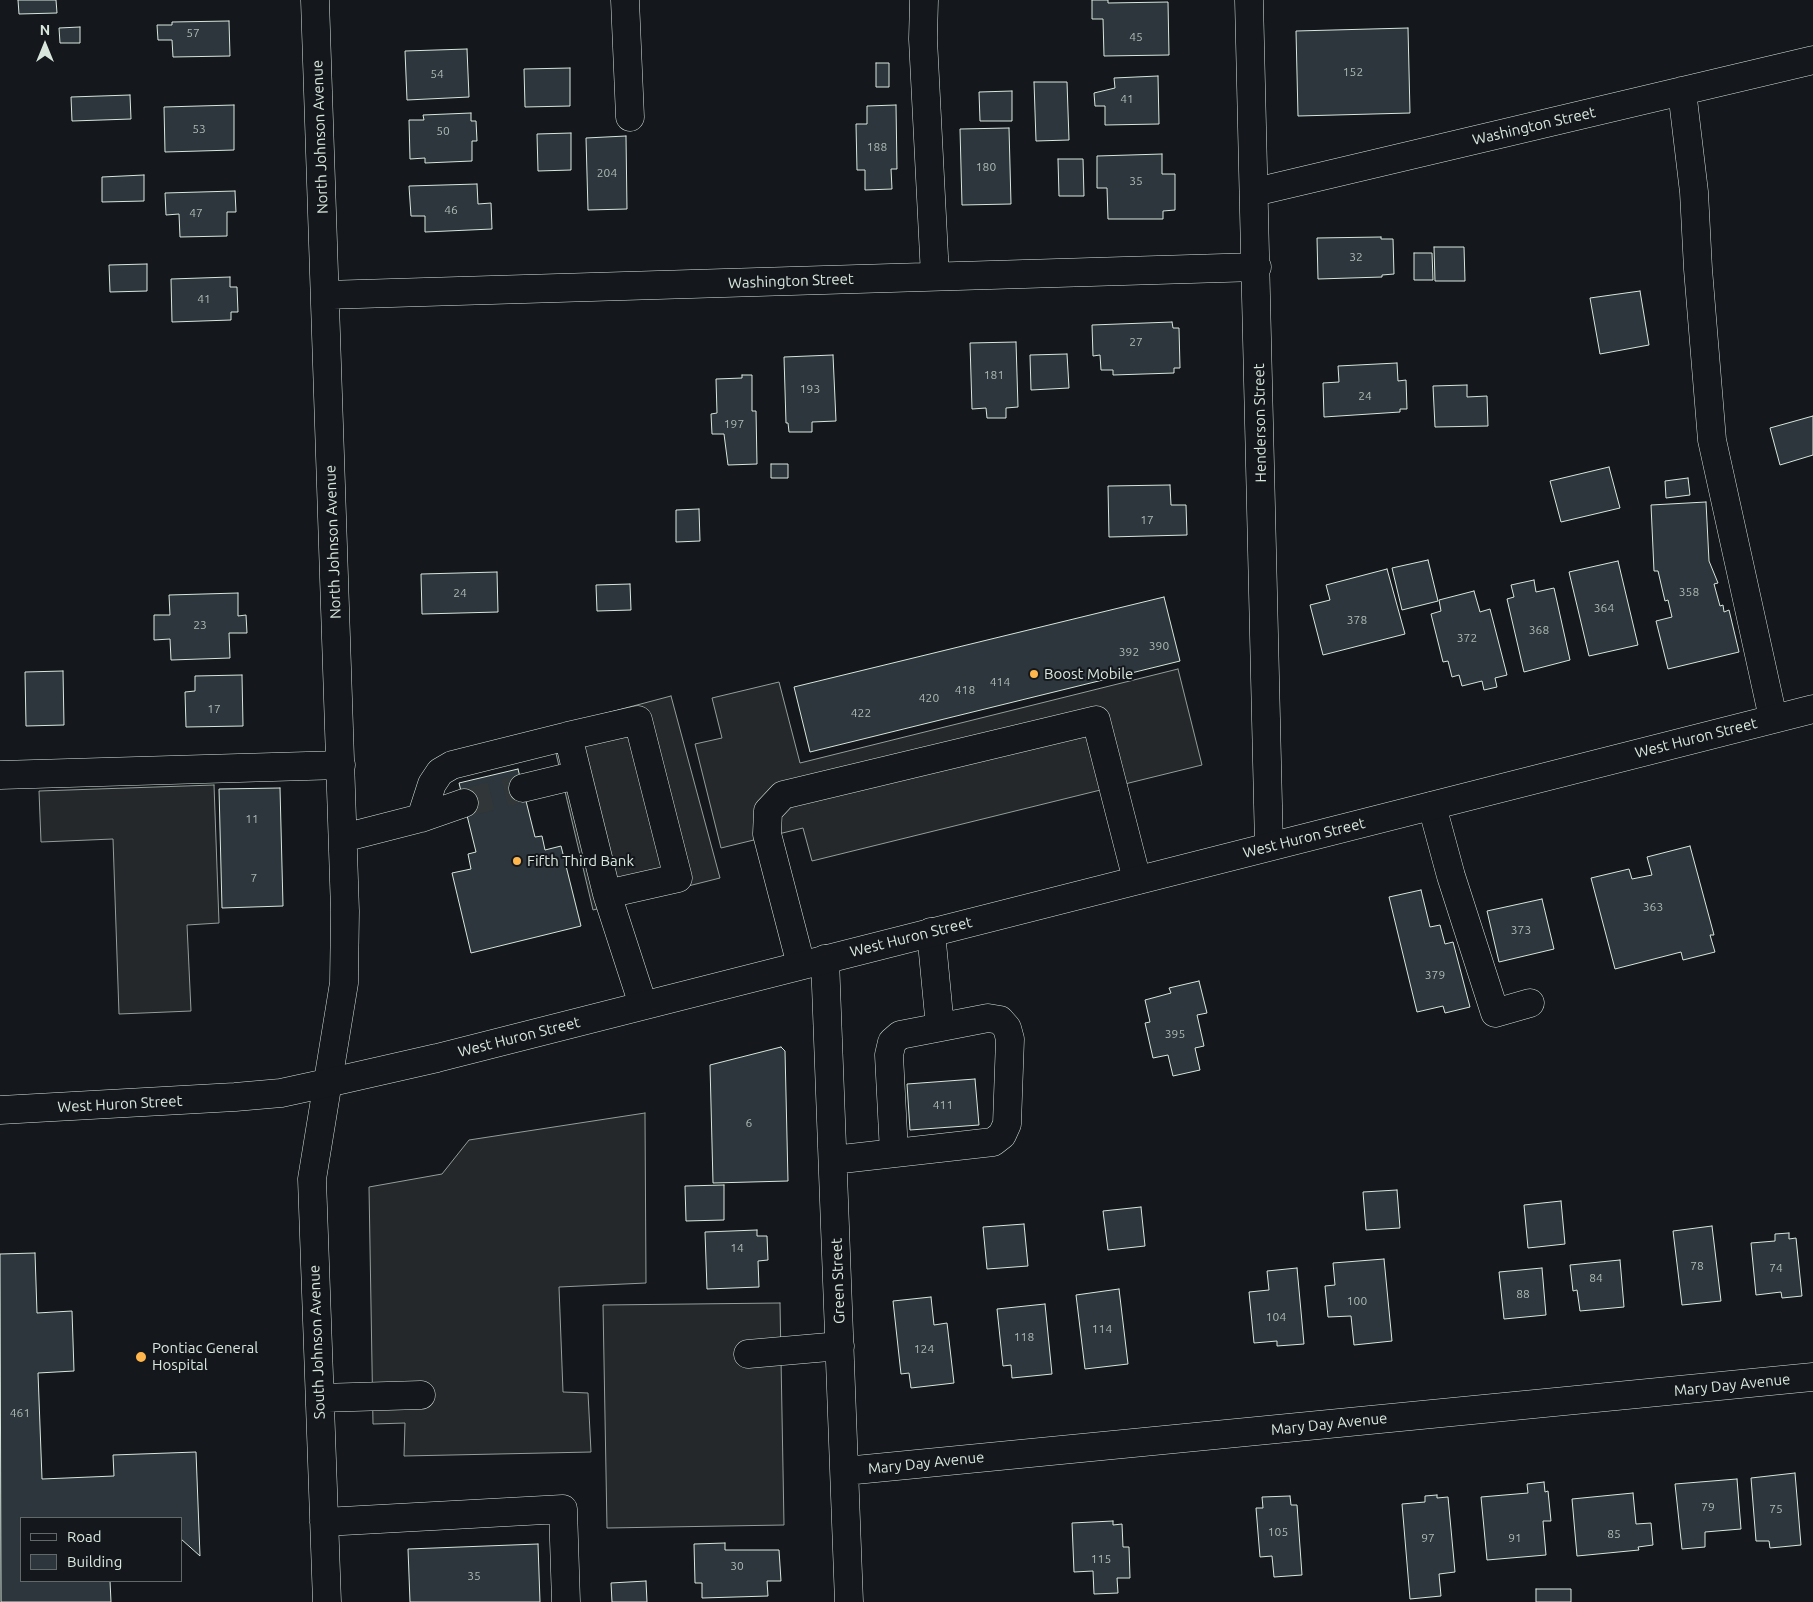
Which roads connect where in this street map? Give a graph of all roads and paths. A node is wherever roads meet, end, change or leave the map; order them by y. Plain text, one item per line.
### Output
1 (315, 0) edge
2 (625, 0) edge
3 (924, 0) edge
4 (1250, 0) edge
5 (1813, 60) edge
6 (1682, 91) junction
7 (630, 117) dead end
8 (1255, 192) junction
9 (1257, 267) junction
10 (935, 276) junction
11 (325, 295) junction
12 (1813, 709) edge
13 (1773, 718) junction
14 (568, 736) junction
15 (341, 765) junction
16 (0, 775) edge
17 (577, 775) junction
18 (523, 788) tunnel mouth
19 (464, 802) tunnel mouth
20 (1432, 806) junction
21 (420, 818) junction
22 (343, 838) junction
23 (1269, 846) junction
24 (1137, 880) junction
25 (607, 894) junction
26 (931, 932) junction
27 (813, 962) junction
28 (1530, 1003) dead end
29 (643, 1005) junction
30 (940, 1027) junction
31 (328, 1083) junction
32 (0, 1110) edge
33 (894, 1153) junction
34 (833, 1160) junction
35 (840, 1346) junction
36 (748, 1354) dead end
37 (1813, 1377) edge
38 (421, 1395) dead end
39 (320, 1398) junction
40 (845, 1471) junction
41 (324, 1522) junction
42 (327, 1602) edge
43 (566, 1602) edge
44 (850, 1602) edge

1 - 11 main road, North Johnson Avenue
2 - 7 main road
3 - 10 main road
4 - 8 main road, Henderson Street
5 - 6 main road, Washington Street
6 - 8 main road, Washington Street
6 - 13 main road
8 - 9 main road, Henderson Street
9 - 10 main road, Washington Street
9 - 23 main road, Henderson Street
10 - 11 main road, Washington Street
11 - 15 main road, North Johnson Avenue
12 - 13 main road, West Huron Street
13 - 20 main road, West Huron Street
14 - 17 main road
14 - 21 main road
14 - 25 main road
15 - 16 main road
15 - 22 main road, North Johnson Avenue
17 - 18 main road
17 - 25 main road
19 - 21 main road
20 - 23 main road, West Huron Street
20 - 28 main road
21 - 22 main road
22 - 31 main road, North Johnson Avenue
23 - 24 main road, West Huron Street
24 - 26 main road, West Huron Street
24 - 27 main road, Green Street
25 - 29 main road
26 - 27 main road, West Huron Street
26 - 30 main road
27 - 29 main road, West Huron Street
27 - 34 main road, Green Street
29 - 31 main road, West Huron Street
30 - 33 main road
30 - 33 main road
31 - 32 main road, West Huron Street
31 - 39 main road, South Johnson Avenue
33 - 34 main road
34 - 35 main road, Green Street
35 - 36 main road
35 - 40 main road, Green Street
37 - 40 main road, Mary Day Avenue
38 - 39 main road
39 - 41 main road, South Johnson Avenue
40 - 44 main road, Green Street
41 - 42 main road, South Johnson Avenue
41 - 43 main road

